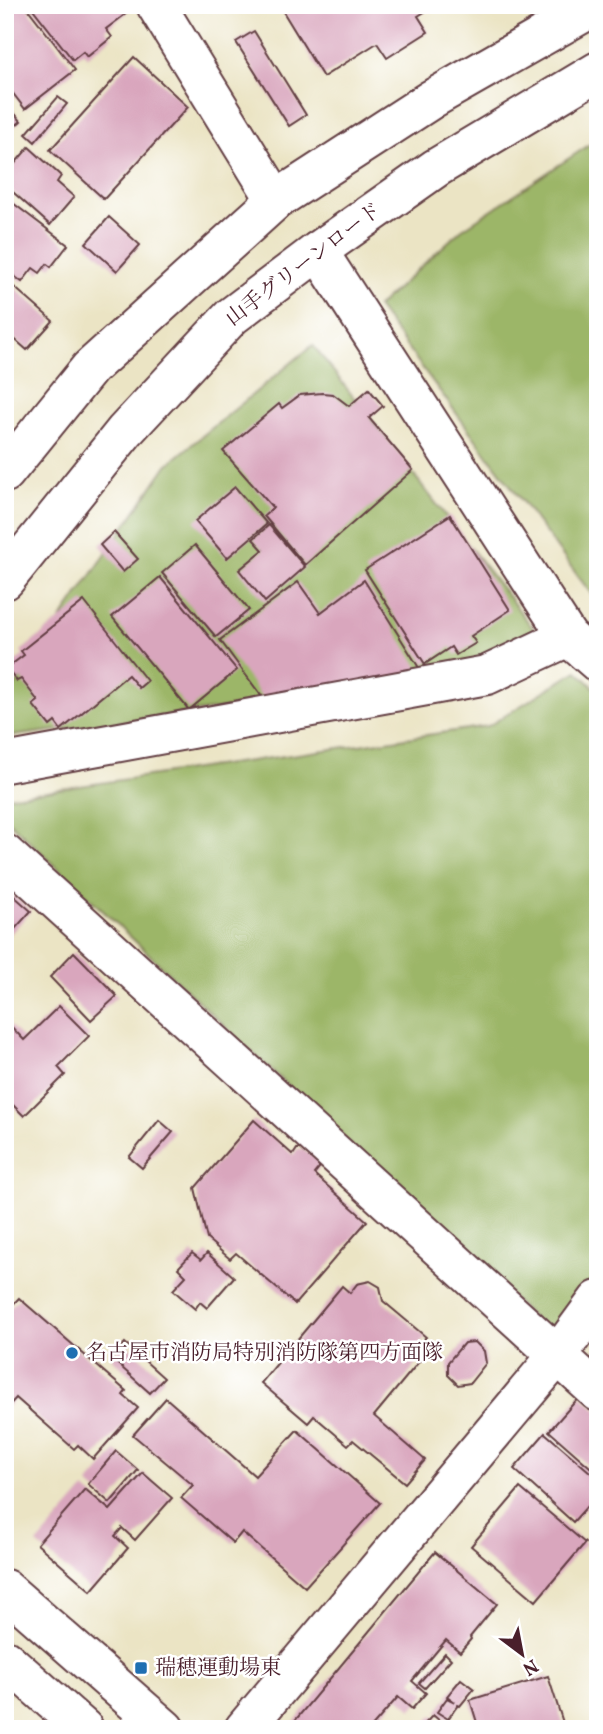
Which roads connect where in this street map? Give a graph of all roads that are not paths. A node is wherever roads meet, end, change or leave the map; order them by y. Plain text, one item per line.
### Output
1 (156, 5) edge
2 (597, 5) edge
3 (598, 71) edge
4 (276, 200) junction
5 (318, 251) junction
6 (5, 474) edge
7 (5, 580) edge
8 (568, 637) junction
9 (598, 663) edge
10 (5, 763) edge
11 (5, 854) edge
12 (598, 1300) edge
13 (557, 1356) junction
14 (598, 1392) edge
15 (5, 1589) edge
16 (5, 1660) edge
17 (84, 1729) edge
18 (165, 1729) edge
19 (244, 1729) edge

1 - 4 street
2 - 4 street
3 - 5 street, 山手グリーンロード
4 - 6 street
5 - 7 street, 山手グリーンロード
5 - 8 street
8 - 9 street
8 - 10 street
11 - 13 street
12 - 13 street
13 - 14 street
13 - 19 street
15 - 18 street
16 - 17 street

